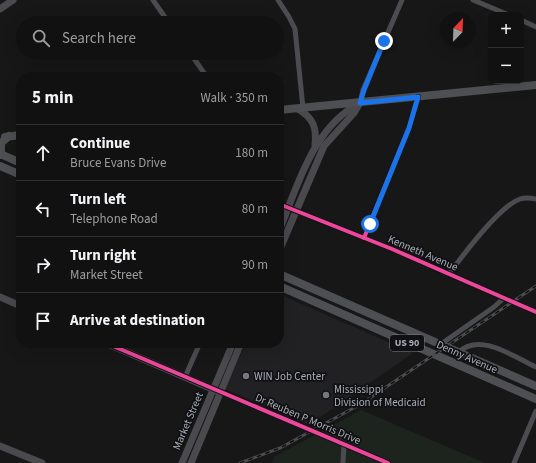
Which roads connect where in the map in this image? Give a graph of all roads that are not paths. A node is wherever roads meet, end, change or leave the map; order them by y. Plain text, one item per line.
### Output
1 (13, 0) edge
2 (153, 0) edge
3 (278, 0) edge
4 (402, 0) edge
5 (473, 0) edge
6 (0, 10) edge
7 (501, 12) edge
8 (165, 16) edge
9 (524, 21) edge
10 (536, 27) edge
11 (195, 60) edge
12 (203, 72) edge
13 (536, 85) edge
14 (418, 97) junction
15 (360, 103) junction
16 (301, 108) junction
17 (284, 110) edge
18 (16, 135) edge
19 (9, 136) junction
20 (0, 137) edge
21 (315, 146) junction
22 (1, 154) edge
23 (16, 161) edge
24 (0, 166) edge
25 (16, 173) edge
26 (536, 199) edge
27 (284, 206) edge
28 (288, 207) junction
29 (296, 210) junction
30 (284, 218) edge
31 (364, 238) junction
32 (284, 239) edge
33 (449, 274) junction
34 (284, 276) edge
35 (284, 288) edge
36 (0, 297) edge
37 (504, 298) junction
38 (16, 304) edge
39 (536, 312) edge
40 (441, 344) junction
41 (124, 348) edge
42 (198, 348) edge
43 (231, 348) edge
44 (239, 348) edge
45 (459, 352) junction
46 (536, 367) edge
47 (185, 377) junction
48 (536, 386) edge
49 (214, 389) junction
50 (221, 392) junction
51 (536, 399) edge
52 (536, 411) edge
53 (344, 444) junction
54 (0, 446) edge
55 (42, 463) edge
56 (182, 463) edge
57 (191, 463) edge
58 (343, 463) edge
59 (388, 463) edge
60 (514, 463) edge

1 - 6 main road
2 - 8 street
3 - 16 street
4 - 15 street
5 - 7 street
9 - 10 street
11 - 12 street
13 - 14 main road
14 - 15 main road
14 - 31 street
15 - 16 main road
15 - 21 main road
15 - 29 main road
16 - 17 main road
16 - 21 main road
18 - 19 main road
19 - 20 main road
19 - 22 main road
21 - 28 main road
22 - 23 main road
24 - 25 main road
26 - 33 street
27 - 28 street, Kenneth Avenue
28 - 29 street, Kenneth Avenue
28 - 30 main road
29 - 31 street, Kenneth Avenue
29 - 32 main road
31 - 33 street, Kenneth Avenue
33 - 37 street, Kenneth Avenue
34 - 40 main road, Denny Avenue / US 90
35 - 51 main road, Denny Avenue / US 90
36 - 38 main road
37 - 39 street, Kenneth Avenue
37 - 40 street
40 - 45 main road, Denny Avenue / US 90
41 - 47 main road
42 - 47 street
43 - 49 main road, Market Street
44 - 50 main road, Market Street
45 - 46 street
45 - 48 main road, Denny Avenue / US 90
47 - 49 main road
49 - 50 main road
49 - 56 main road, Market Street
50 - 53 street, Dr Reuben P Morris Drive
50 - 57 main road, Market Street
52 - 60 street
53 - 58 street
53 - 59 street, Dr Reuben P Morris Drive
54 - 55 main road

